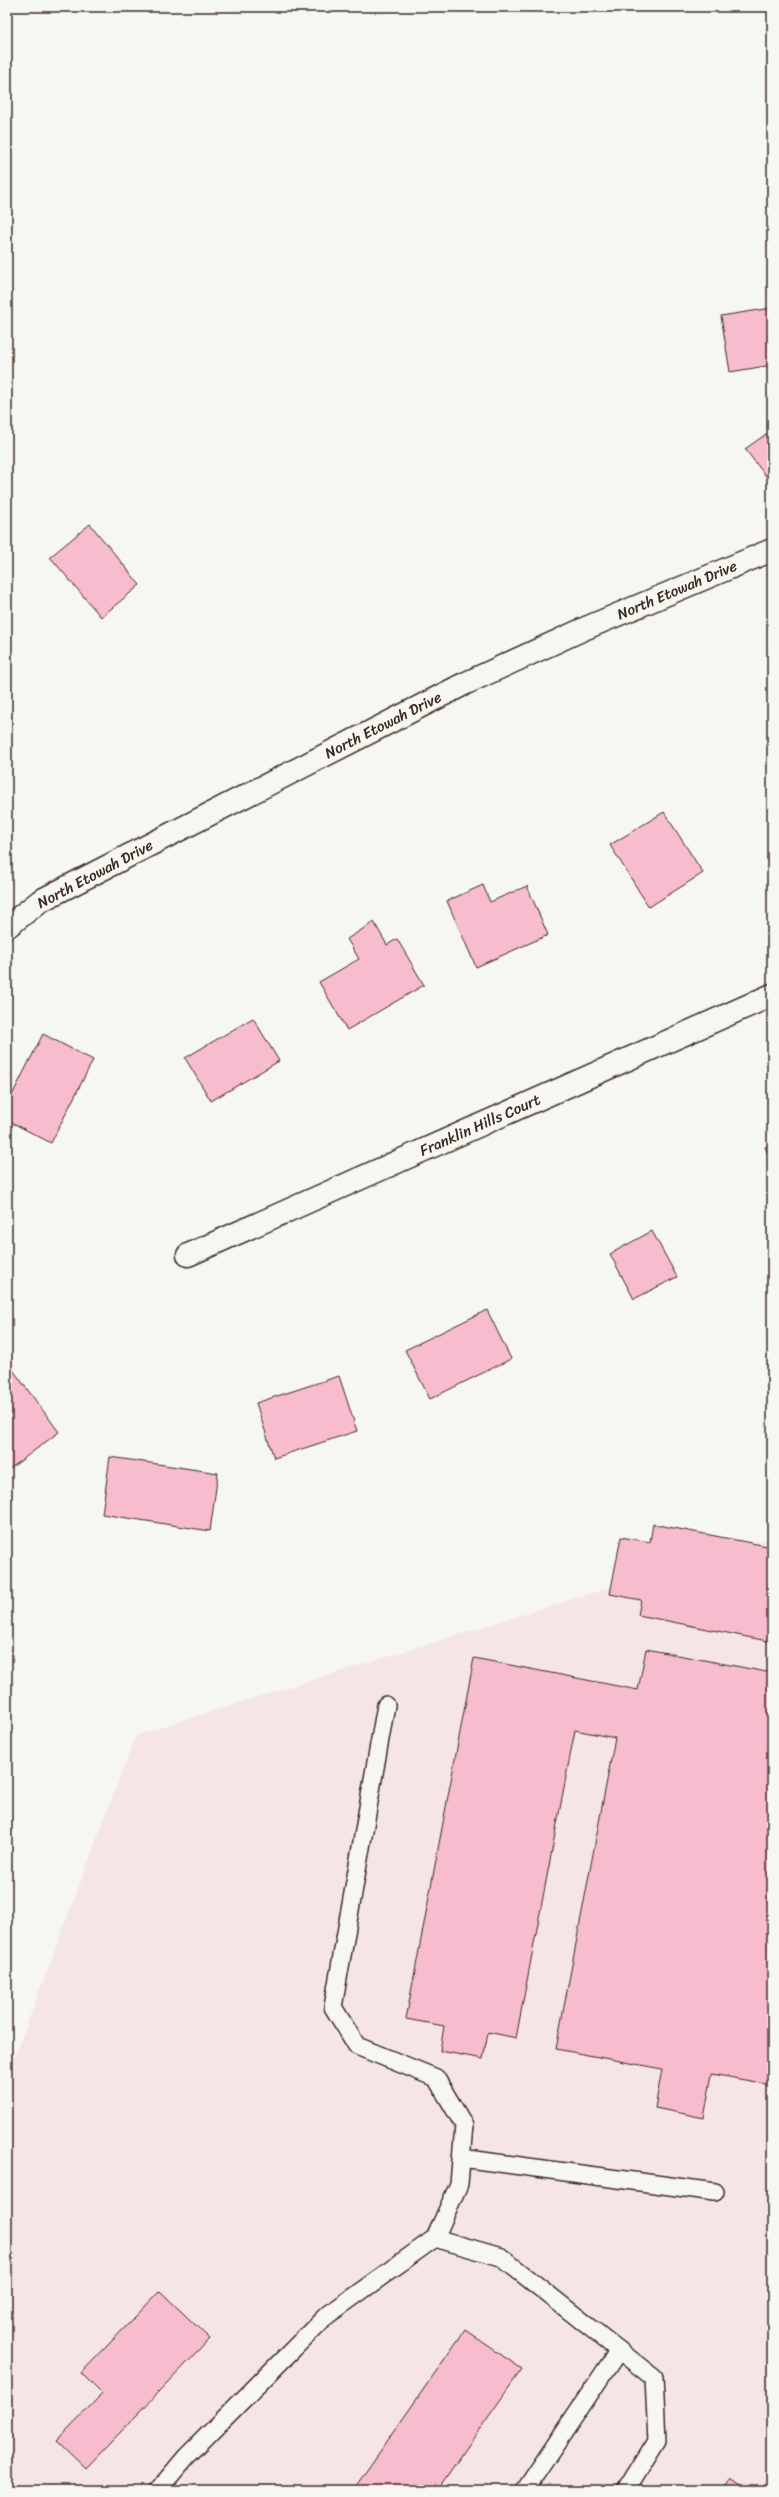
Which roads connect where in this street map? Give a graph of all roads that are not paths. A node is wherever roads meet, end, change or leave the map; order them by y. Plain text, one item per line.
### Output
1 (772, 550) edge
2 (7, 927) edge
3 (772, 995) edge
4 (188, 1255) dead end
5 (386, 1705) dead end
6 (461, 2158) junction
7 (715, 2192) dead end
8 (435, 2238) junction
9 (618, 2350) junction
10 (158, 2490) edge
11 (525, 2490) edge
12 (626, 2490) edge

1 - 2 street, North Etowah Drive
3 - 4 street, Franklin Hills Court
5 - 6 lane
6 - 7 lane
6 - 8 lane
8 - 9 lane
8 - 10 lane
9 - 11 lane
9 - 12 lane

